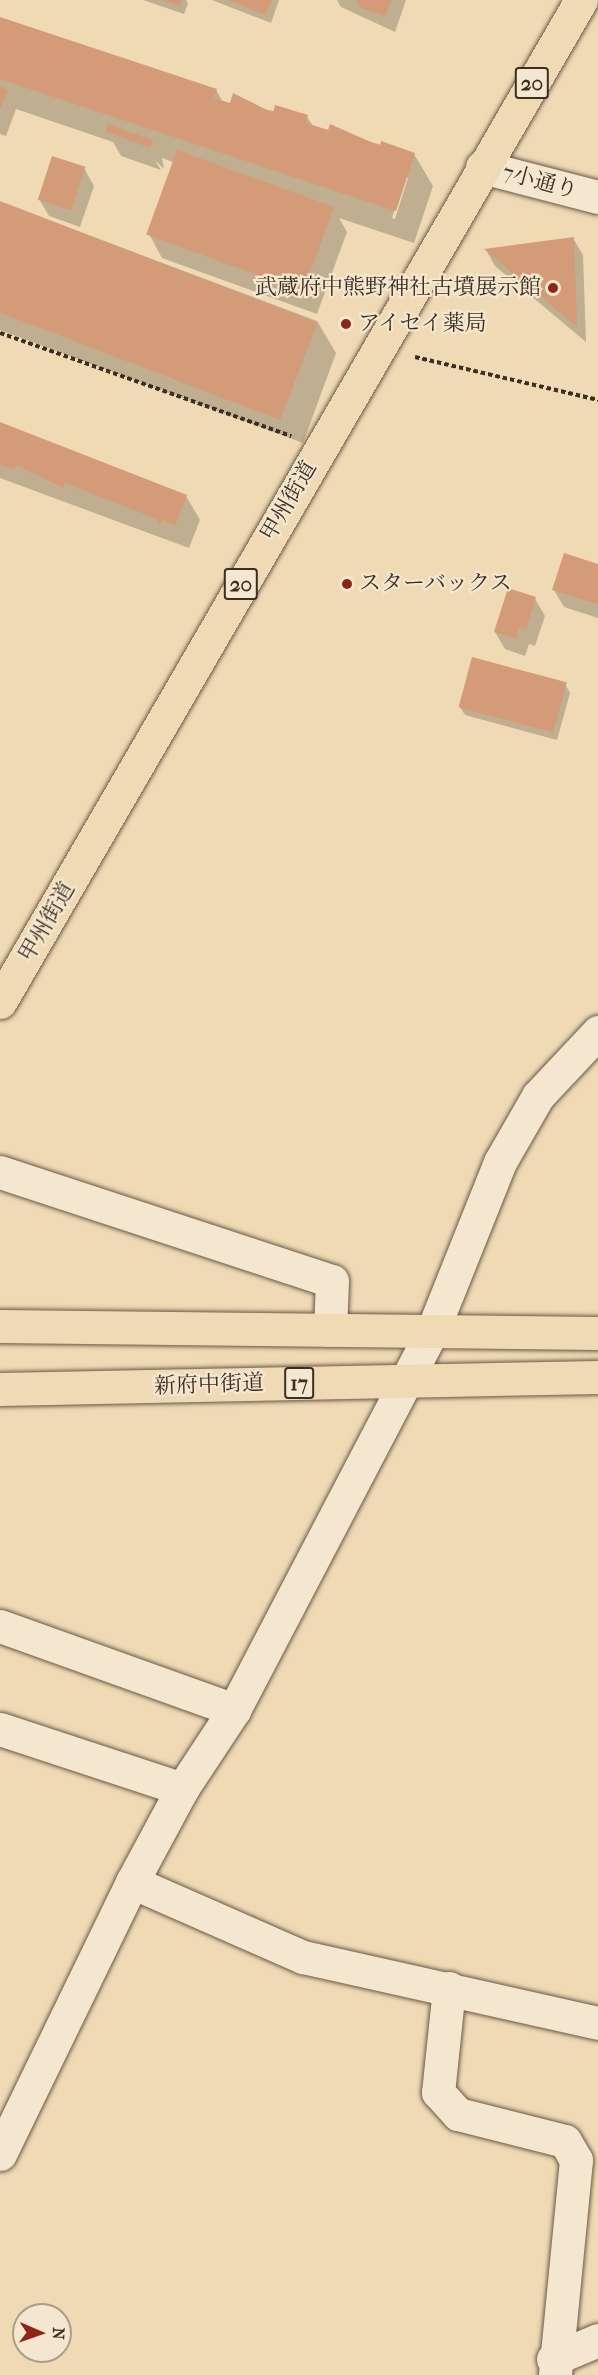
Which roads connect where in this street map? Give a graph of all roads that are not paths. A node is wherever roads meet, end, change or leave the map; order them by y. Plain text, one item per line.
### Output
1 (581, 0) edge
2 (482, 167) junction
3 (598, 197) edge
4 (0, 1002) edge
5 (598, 1032) edge
6 (0, 1172) edge
7 (0, 1326) edge
8 (330, 1330) junction
9 (432, 1332) junction
10 (598, 1334) edge
11 (598, 1377) edge
12 (405, 1380) junction
13 (0, 1389) edge
14 (0, 1626) edge
15 (234, 1710) junction
16 (0, 1729) edge
17 (182, 1790) junction
18 (132, 1882) junction
19 (448, 1988) junction
20 (598, 2023) edge
21 (0, 2154) edge
22 (598, 2340) edge
23 (554, 2367) edge

1 - 2 main road, 甲州街道 / 20
2 - 3 street, 7小通り
2 - 4 main road, 甲州街道 / 20
5 - 9 street
6 - 8 street
7 - 8 main road
8 - 9 main road
9 - 10 main road
9 - 12 street
11 - 12 main road, 新府中街道 / 17
12 - 13 main road, 新府中街道 / 17
12 - 15 street
14 - 15 street
15 - 17 street
16 - 17 street
17 - 18 street
18 - 19 street
18 - 21 street
19 - 20 street
19 - 23 street
22 - 23 street

